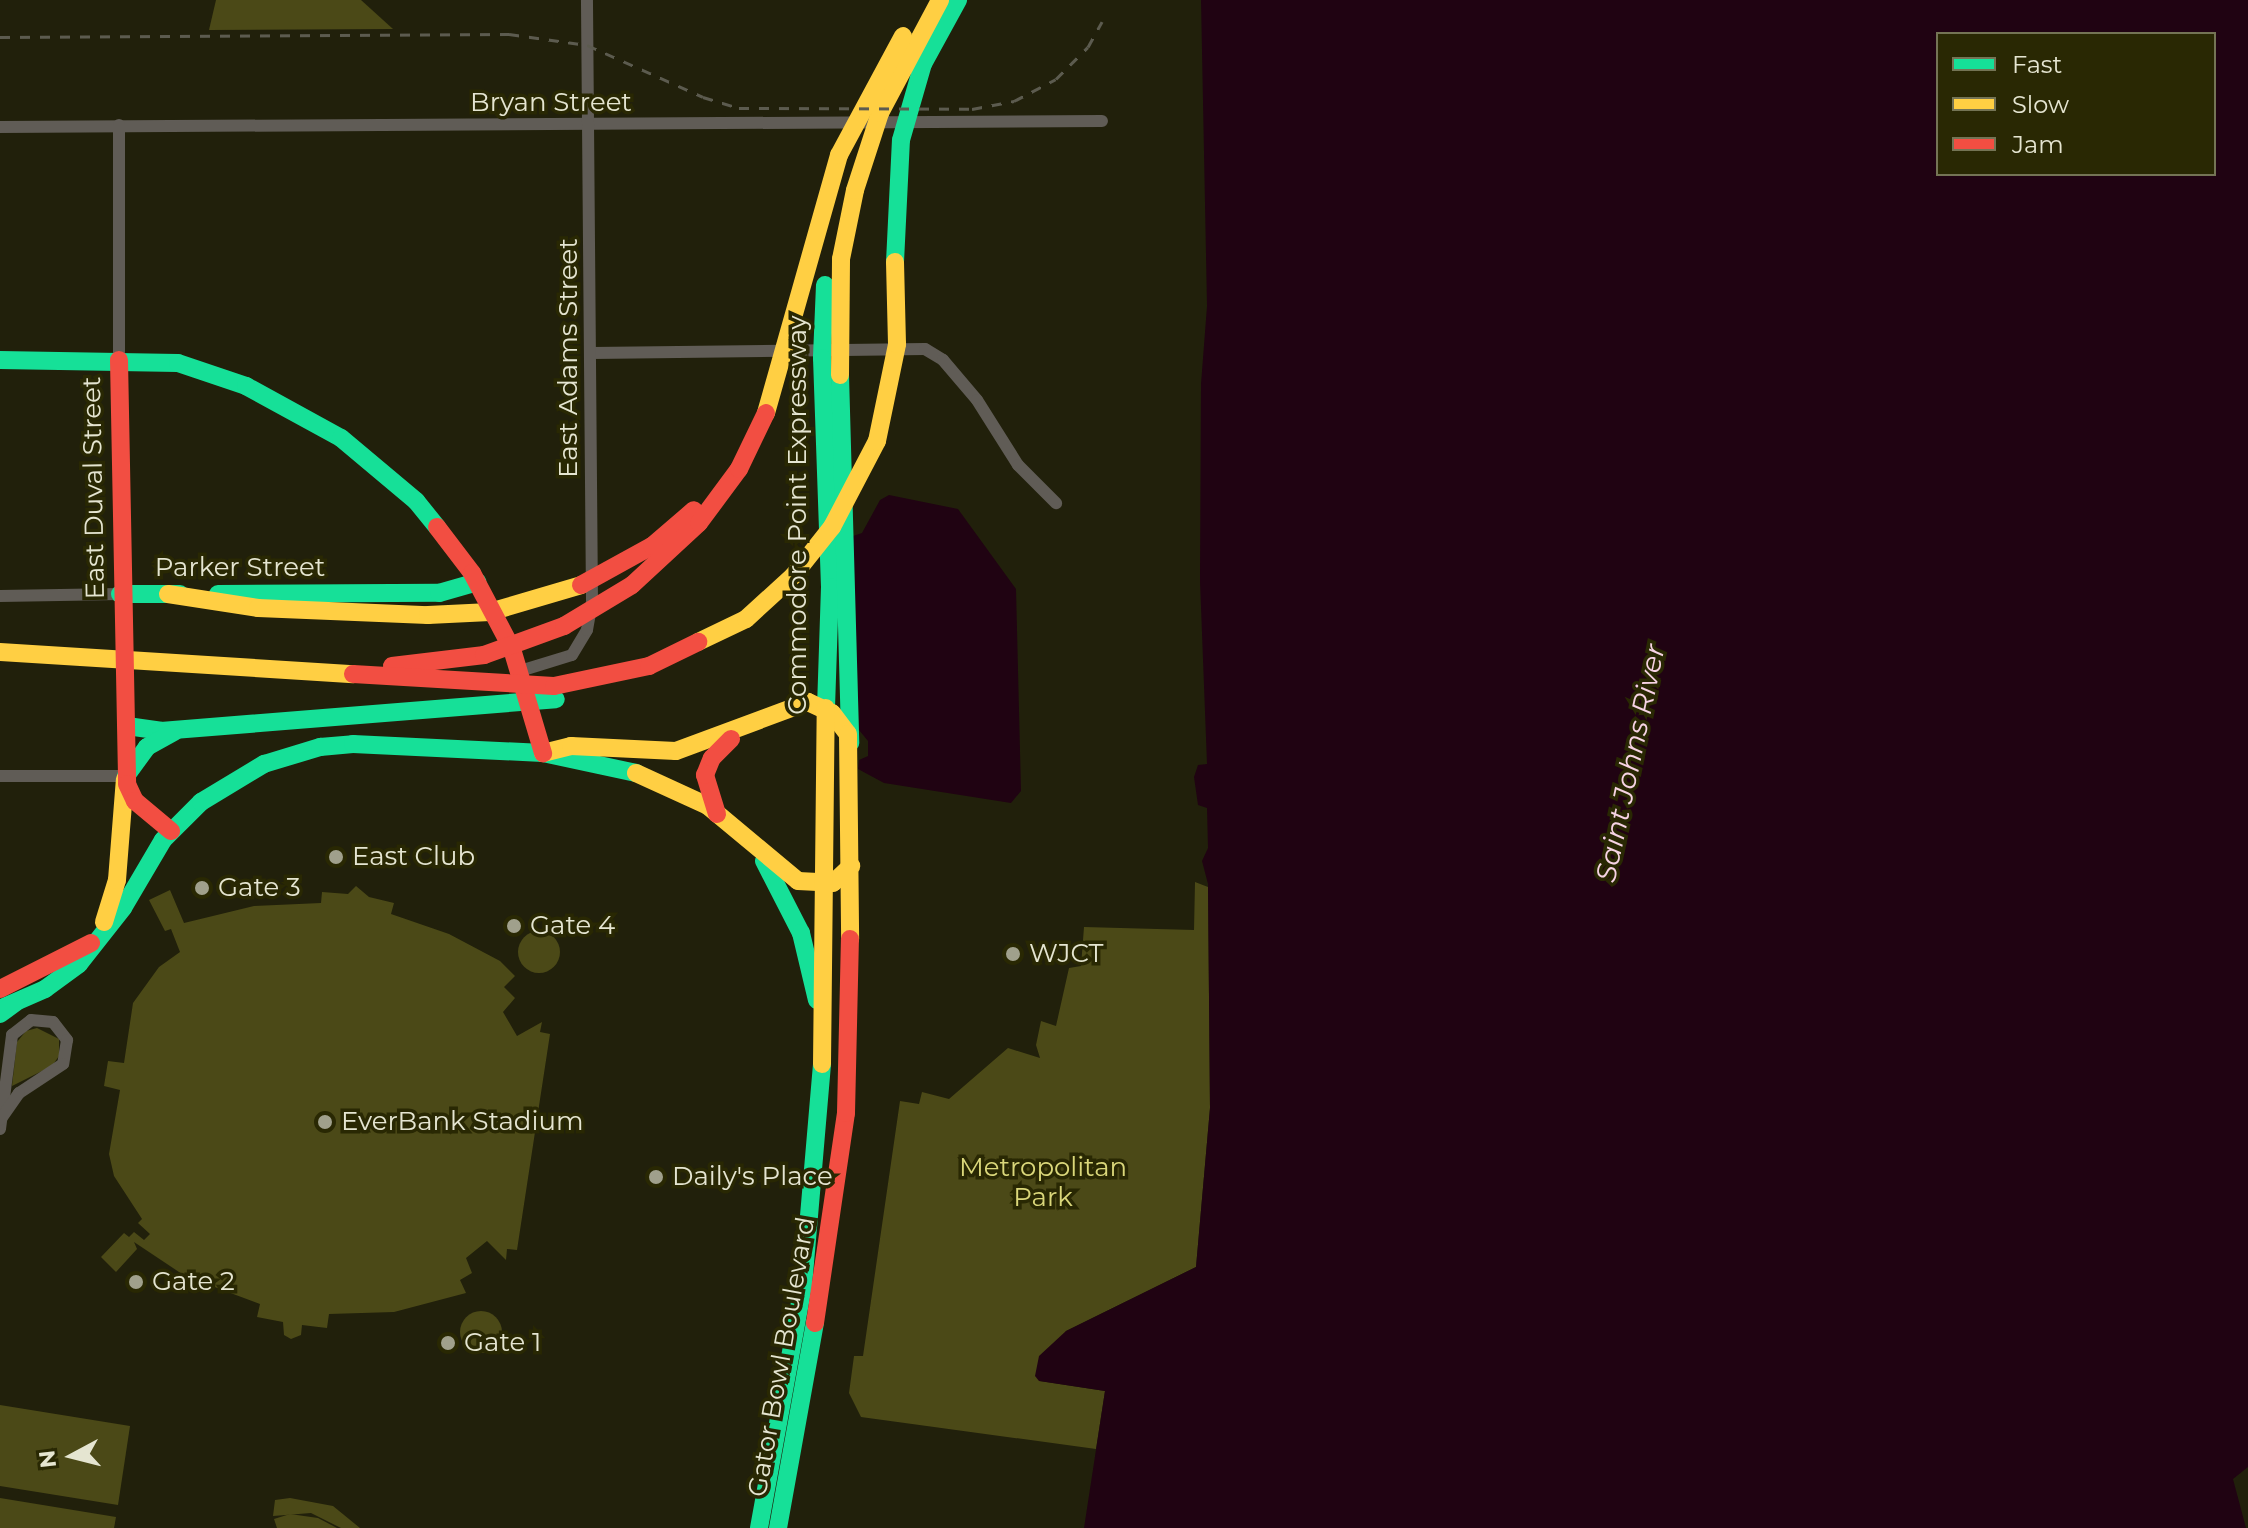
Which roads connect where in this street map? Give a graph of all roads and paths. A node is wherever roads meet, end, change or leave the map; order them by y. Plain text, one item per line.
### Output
1 (587, 0) edge
2 (925, 0) edge
3 (940, 0) edge
4 (958, 0) edge
5 (903, 36) junction
6 (1102, 121) dead end
7 (119, 125) junction
8 (589, 125) junction
9 (0, 127) edge
10 (592, 353) junction
11 (0, 360) edge
12 (119, 360) junction
13 (772, 397) junction
14 (833, 413) junction
15 (1056, 503) dead end
16 (477, 582) junction
17 (120, 594) junction
18 (168, 594) junction
19 (0, 596) edge
20 (746, 619) junction
21 (0, 641) edge
22 (0, 652) edge
23 (84, 652) junction
24 (520, 671) junction
25 (826, 708) junction
26 (127, 726) junction
27 (742, 729) junction
28 (184, 730) junction
29 (850, 743) junction
30 (543, 753) junction
31 (0, 776) edge
32 (126, 776) junction
33 (718, 814) junction
34 (171, 831) junction
35 (755, 849) junction
36 (851, 866) junction
37 (823, 884) junction
38 (97, 940) junction
39 (0, 989) edge
40 (851, 1004) joint
41 (5, 1009) edge
42 (824, 1056) junction
43 (1, 1124) edge
44 (759, 1528) edge
45 (778, 1528) edge

1 - 8 street, East Adams Street
2 - 5 main road
3 - 14 main road, Commodore Point Expressway
4 - 20 main road
5 - 13 main road
5 - 14 main road, Commodore Point Expressway
6 - 8 street, Bryan Street
7 - 8 street, Bryan Street
7 - 9 street, Bryan Street
7 - 12 street, East Duval Street
8 - 10 street, East Adams Street
10 - 15 street
10 - 24 street, East Adams Street
11 - 12 main road
12 - 16 main road
12 - 17 main road, East Duval Street
13 - 18 main road
13 - 23 main road
14 - 25 main road, Commodore Point Expressway
14 - 29 main road, Commodore Point Expressway
16 - 18 main road, Parker Street
16 - 24 main road
17 - 18 main road, Parker Street
17 - 19 street, Parker Street
17 - 26 main road, East Duval Street
20 - 23 main road
20 - 28 main road
21 - 23 main road
22 - 23 main road
24 - 30 main road
25 - 27 main road
25 - 29 main road
25 - 37 main road, Commodore Point Expressway
26 - 28 main road
26 - 32 main road, East Duval Street
27 - 30 main road
27 - 33 main road
28 - 32 main road
29 - 36 main road, Commodore Point Expressway
30 - 33 main road
30 - 34 main road
31 - 32 street
32 - 34 main road
32 - 38 main road, East Duval Street
33 - 35 main road
34 - 38 main road
35 - 37 main road
35 - 42 main road
36 - 37 main road
36 - 40 main road, Commodore Point Expressway
37 - 42 main road, Commodore Point Expressway
38 - 39 main road
38 - 41 main road
40 - 45 main road, Gator Bowl Boulevard
42 - 44 main road, Gator Bowl Boulevard
43 - 43 street

